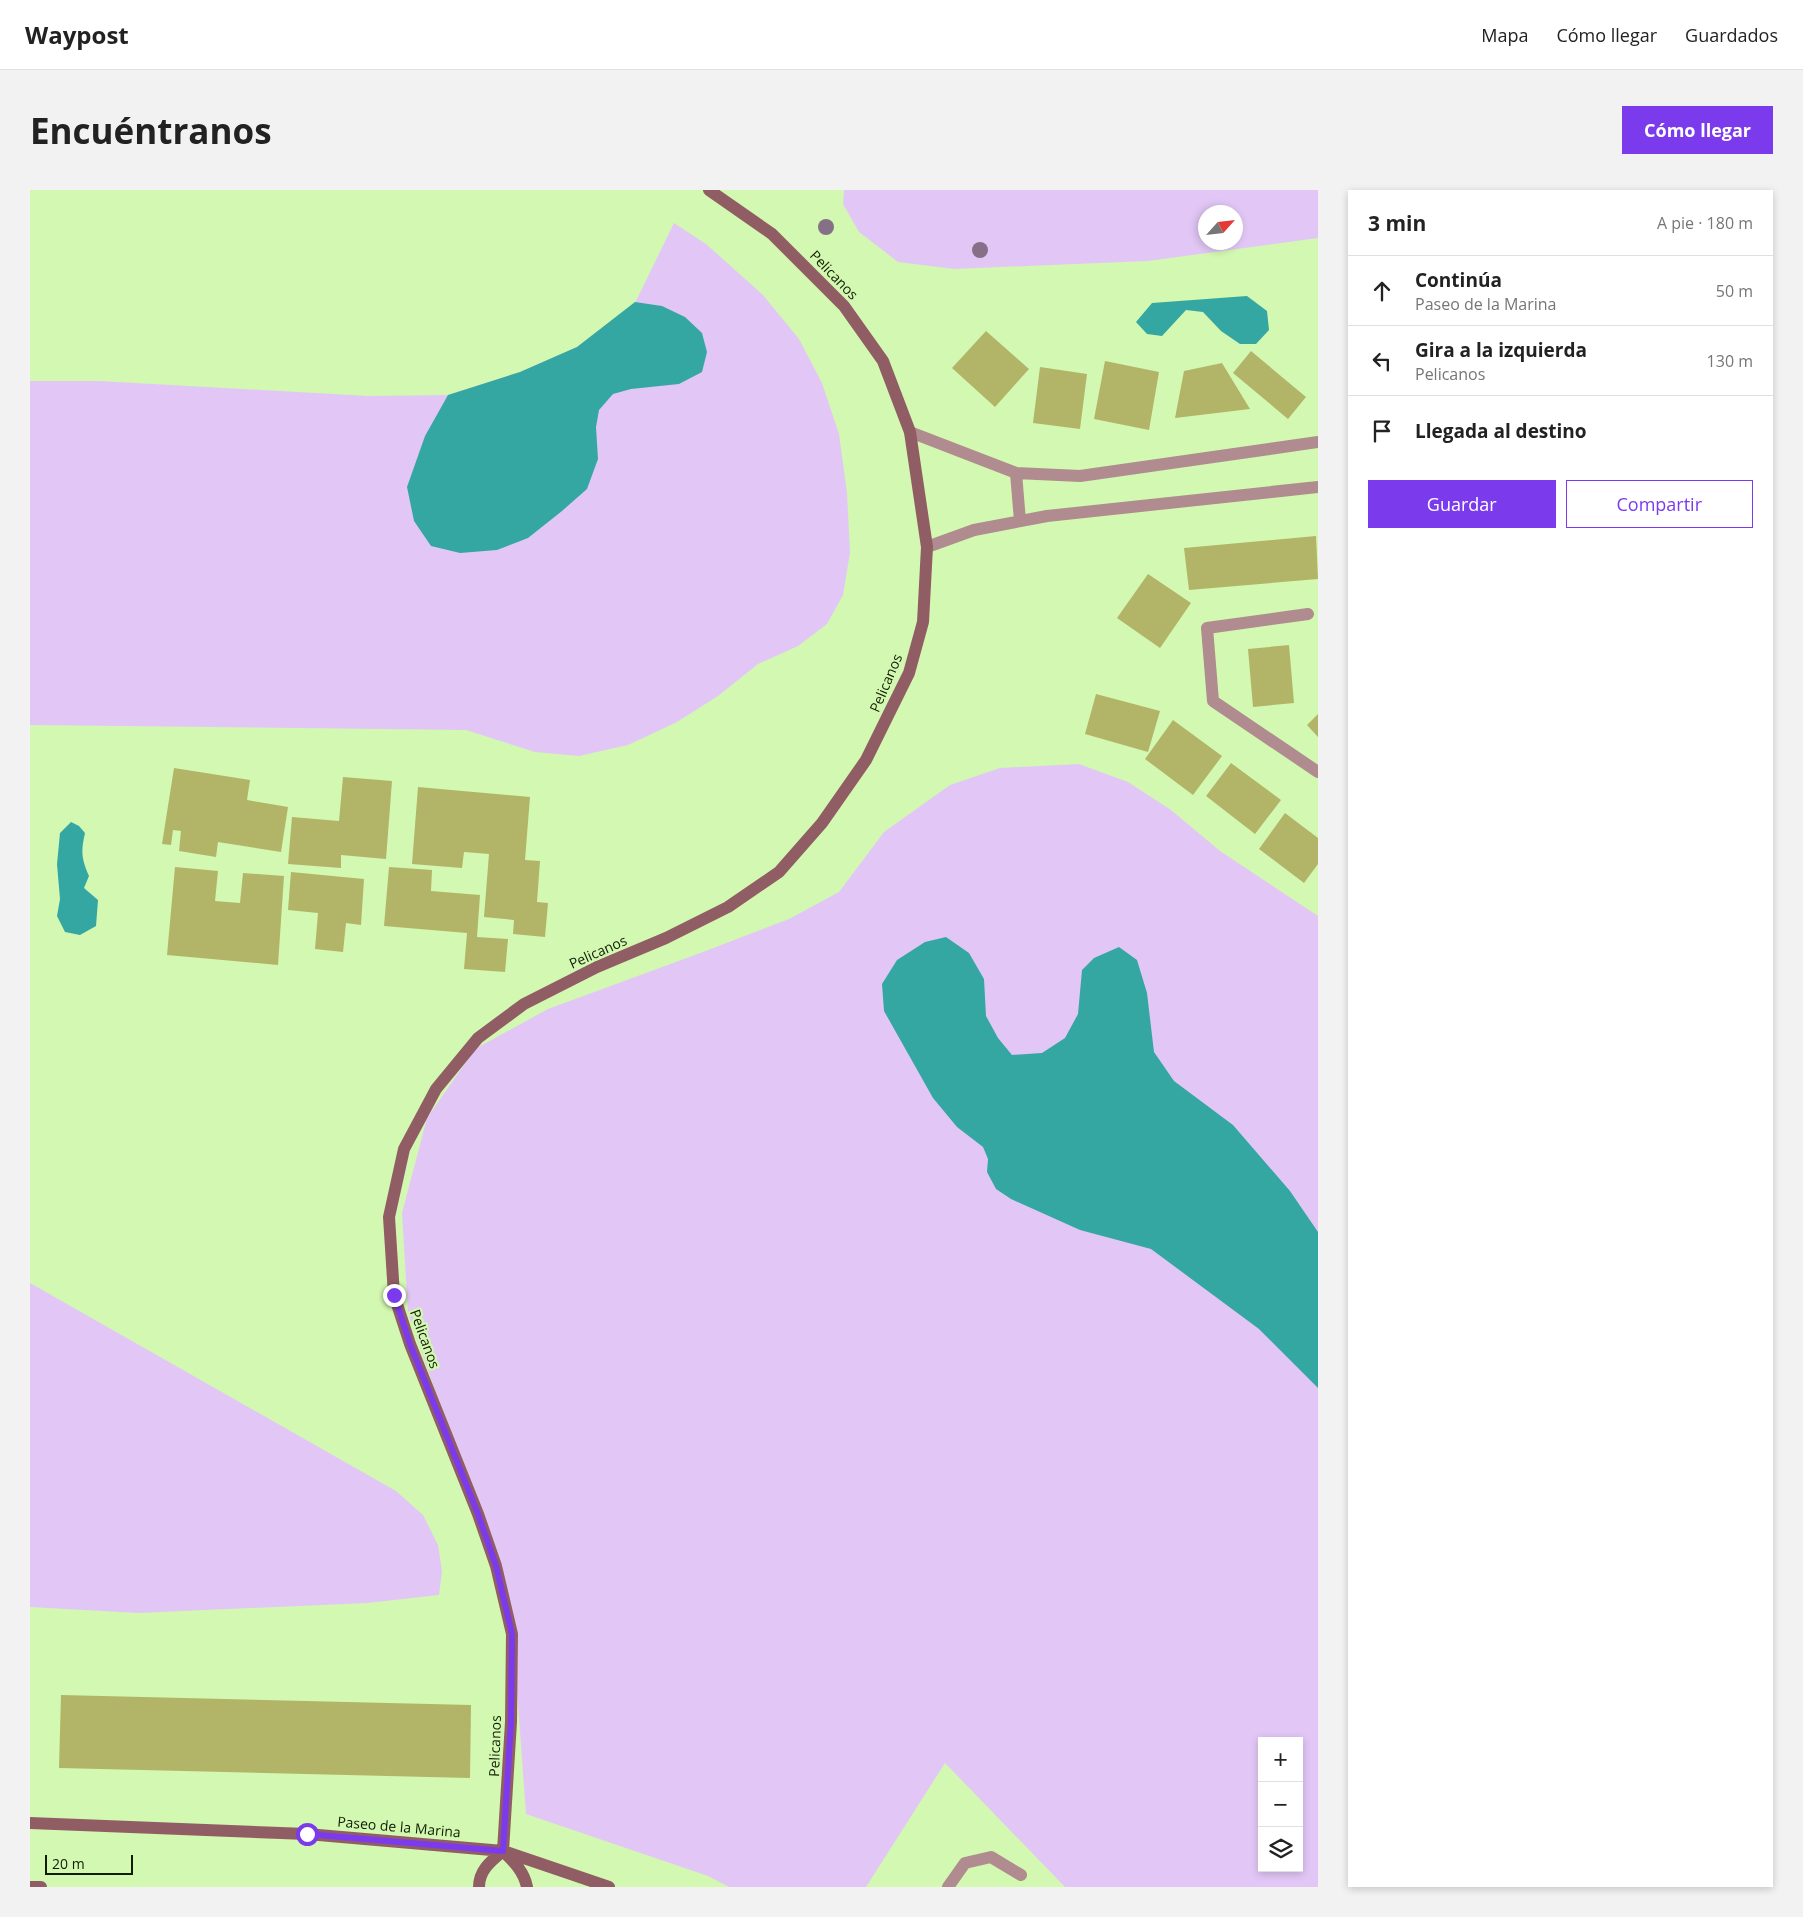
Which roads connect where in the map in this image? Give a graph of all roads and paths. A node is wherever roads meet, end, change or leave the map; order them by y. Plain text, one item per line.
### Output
1 (709, 190) edge
2 (910, 432) junction
3 (1318, 442) edge
4 (1016, 473) junction
5 (1318, 487) edge
6 (1020, 521) junction
7 (927, 547) junction
8 (1308, 614) dead end
9 (1318, 772) edge
10 (30, 1823) edge
11 (503, 1851) junction
12 (1021, 1875) dead end
13 (30, 1886) edge
14 (41, 1887) edge
15 (479, 1887) edge
16 (527, 1887) edge
17 (609, 1887) edge
18 (948, 1887) edge

1 - 2 street, Pelicanos
2 - 4 street
2 - 7 street, Pelicanos
3 - 4 street
4 - 6 street
5 - 6 street
6 - 7 street
7 - 11 street, Pelicanos
8 - 9 street
10 - 11 street, Paseo de la Marina
11 - 15 street
11 - 16 street
11 - 17 street, Paseo de la Marina
12 - 18 street
13 - 14 street

